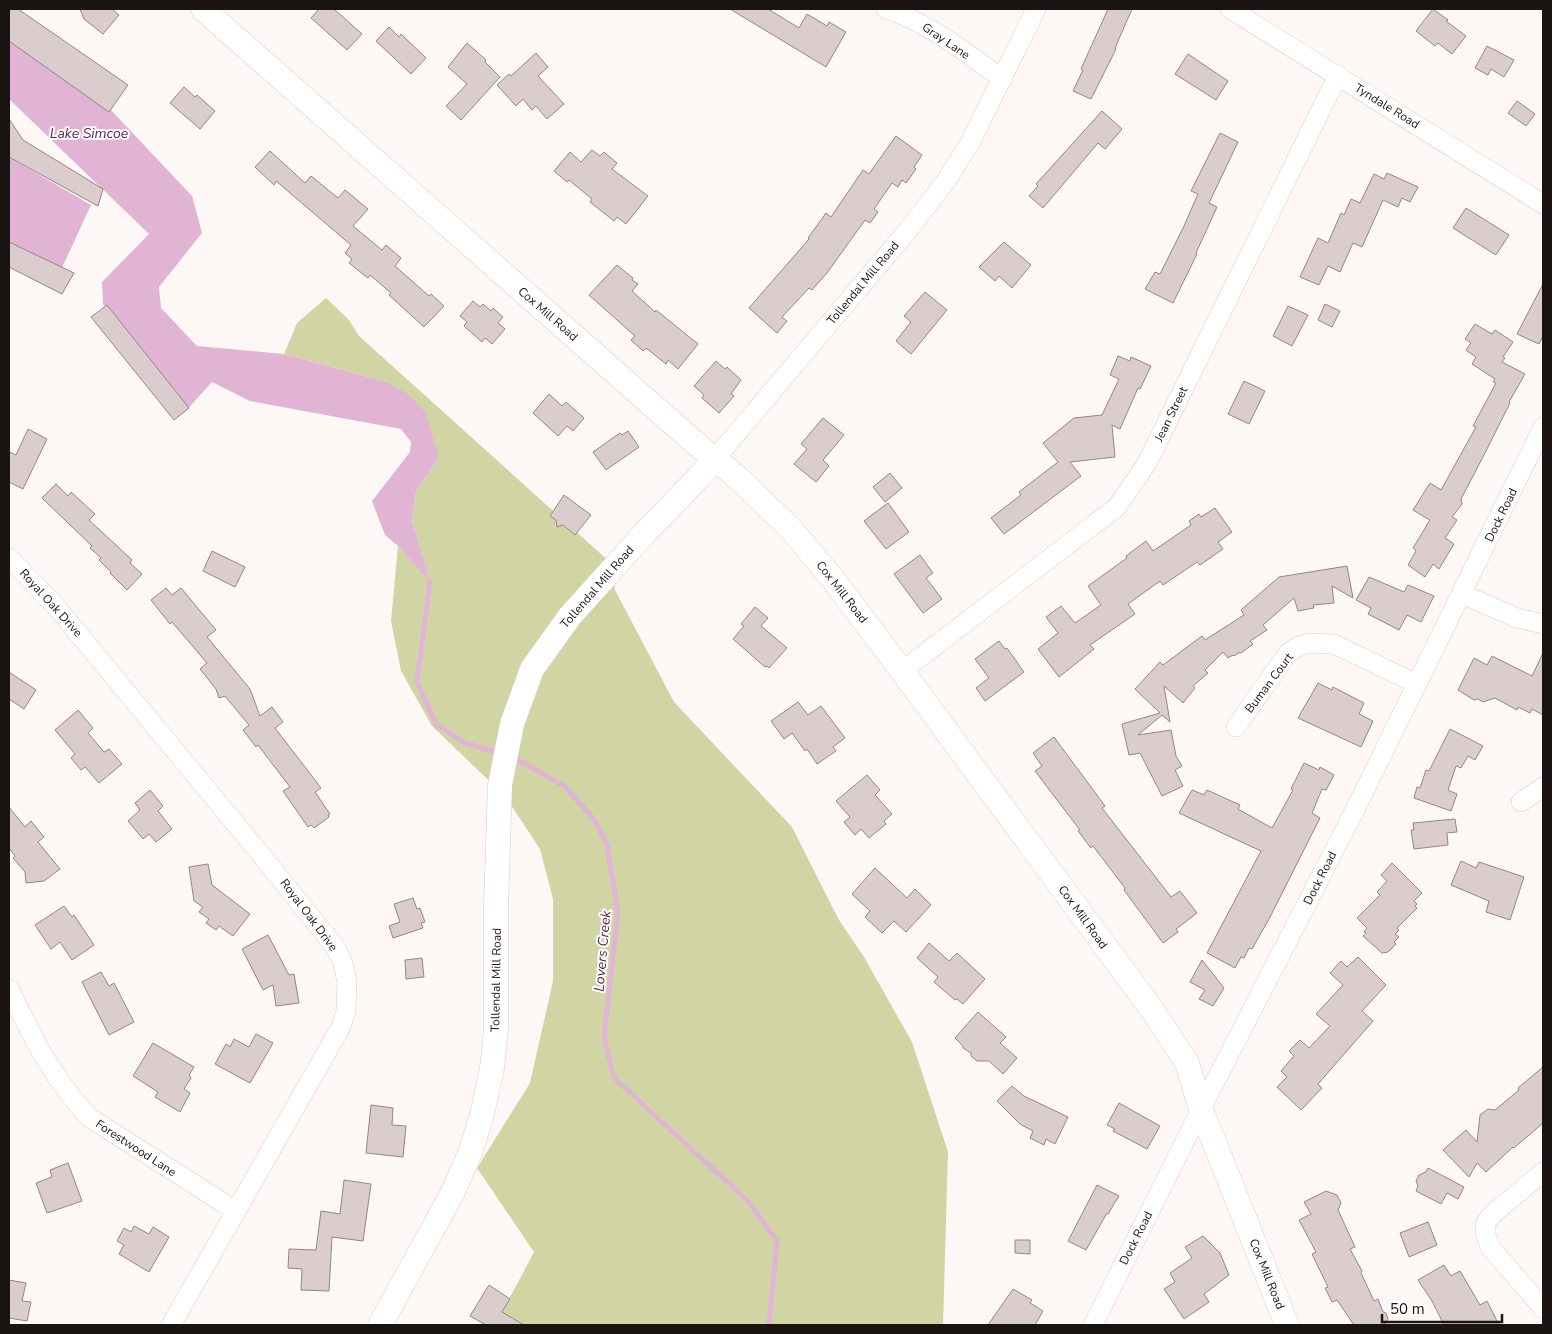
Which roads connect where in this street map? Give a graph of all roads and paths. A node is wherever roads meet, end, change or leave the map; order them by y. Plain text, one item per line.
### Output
1 (204, 9) edge
2 (886, 9) edge
3 (1036, 9) edge
4 (1230, 9) edge
5 (1338, 75) junction
6 (1003, 79) junction
7 (1543, 204) edge
8 (1543, 428) edge
9 (715, 459) junction
10 (9, 558) edge
11 (1462, 594) junction
12 (1543, 624) edge
13 (902, 671) junction
14 (1417, 684) junction
15 (1236, 727) dead end
16 (1543, 787) edge
17 (1521, 802) dead end
18 (9, 989) edge
19 (1201, 1109) junction
20 (1543, 1172) edge
21 (236, 1211) junction
22 (1543, 1308) edge
23 (171, 1325) edge
24 (380, 1325) edge
25 (1093, 1325) edge
26 (1288, 1325) edge

1 - 9 street, Cox Mill Road
2 - 6 street, Gray Lane
3 - 6 street, Tollendal Mill Road
4 - 5 street, Tyndale Road
5 - 7 street, Tyndale Road
5 - 13 street, Jean Street
6 - 9 street, Tollendal Mill Road
8 - 11 street, Dock Road
9 - 13 street, Cox Mill Road
9 - 24 street, Tollendal Mill Road
10 - 21 street, Royal Oak Drive
11 - 12 street
11 - 14 street, Dock Road
13 - 19 street, Cox Mill Road
14 - 15 street, Buman Court
14 - 19 street, Dock Road
16 - 17 street
18 - 21 street, Forestwood Lane
19 - 25 street, Dock Road
19 - 26 street, Cox Mill Road
20 - 22 street
21 - 23 street, Royal Oak Drive

